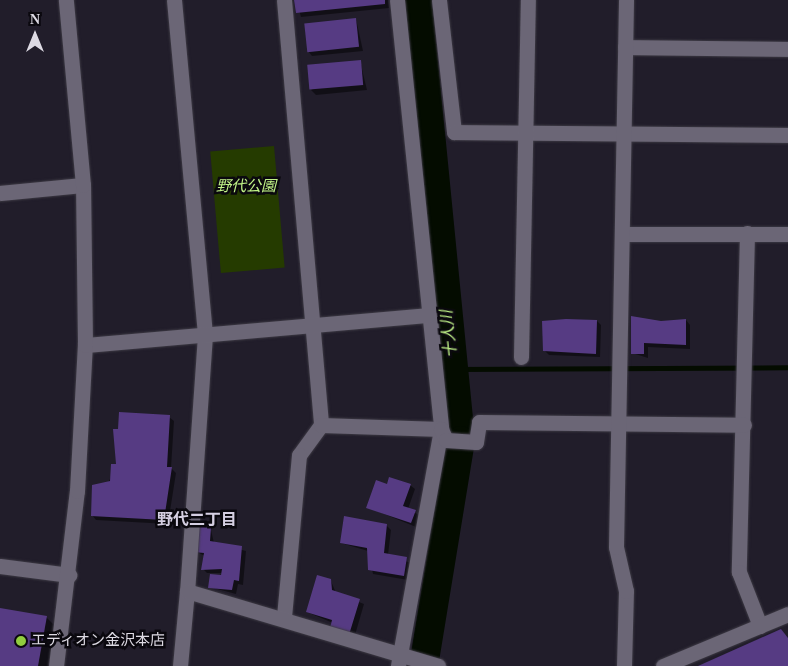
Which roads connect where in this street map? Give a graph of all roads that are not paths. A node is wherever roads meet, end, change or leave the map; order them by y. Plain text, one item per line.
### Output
1 (66, 0) edge
2 (174, 0) edge
3 (284, 0) edge
4 (397, 0) edge
5 (440, 0) edge
6 (528, 0) edge
7 (626, 0) edge
8 (625, 47) junction
9 (788, 48) edge
10 (525, 133) junction
11 (624, 135) junction
12 (788, 135) edge
13 (83, 185) junction
14 (0, 193) edge
15 (747, 233) junction
16 (622, 234) junction
17 (788, 234) edge
18 (428, 315) junction
19 (314, 325) junction
20 (205, 334) junction
21 (85, 345) junction
22 (521, 357) dead end
23 (616, 424) junction
24 (322, 425) junction
25 (744, 425) junction
26 (444, 435) junction
27 (0, 566) edge
28 (69, 575) junction
29 (187, 591) junction
30 (788, 614) edge
31 (284, 618) junction
32 (760, 626) junction
33 (402, 661) edge
34 (436, 665) edge
35 (56, 666) edge
36 (180, 666) edge
37 (624, 666) edge
38 (664, 666) edge

1 - 13 street
2 - 20 street
3 - 19 street
4 - 18 street
5 - 10 street
6 - 10 street
7 - 8 street
8 - 9 street
8 - 11 street
10 - 11 street
10 - 22 street
11 - 12 street
11 - 16 street
13 - 14 street
13 - 21 street
15 - 16 street
15 - 17 street
15 - 25 street
16 - 23 street
18 - 19 street
18 - 26 street
19 - 20 street
19 - 24 street
20 - 21 street
20 - 29 street
21 - 28 street
23 - 25 street
23 - 26 street
23 - 37 street
24 - 26 street
24 - 31 street
25 - 32 street
26 - 33 street
27 - 28 street
28 - 35 street
29 - 31 street
29 - 36 street
30 - 32 street
31 - 33 street
32 - 38 street
33 - 34 street

